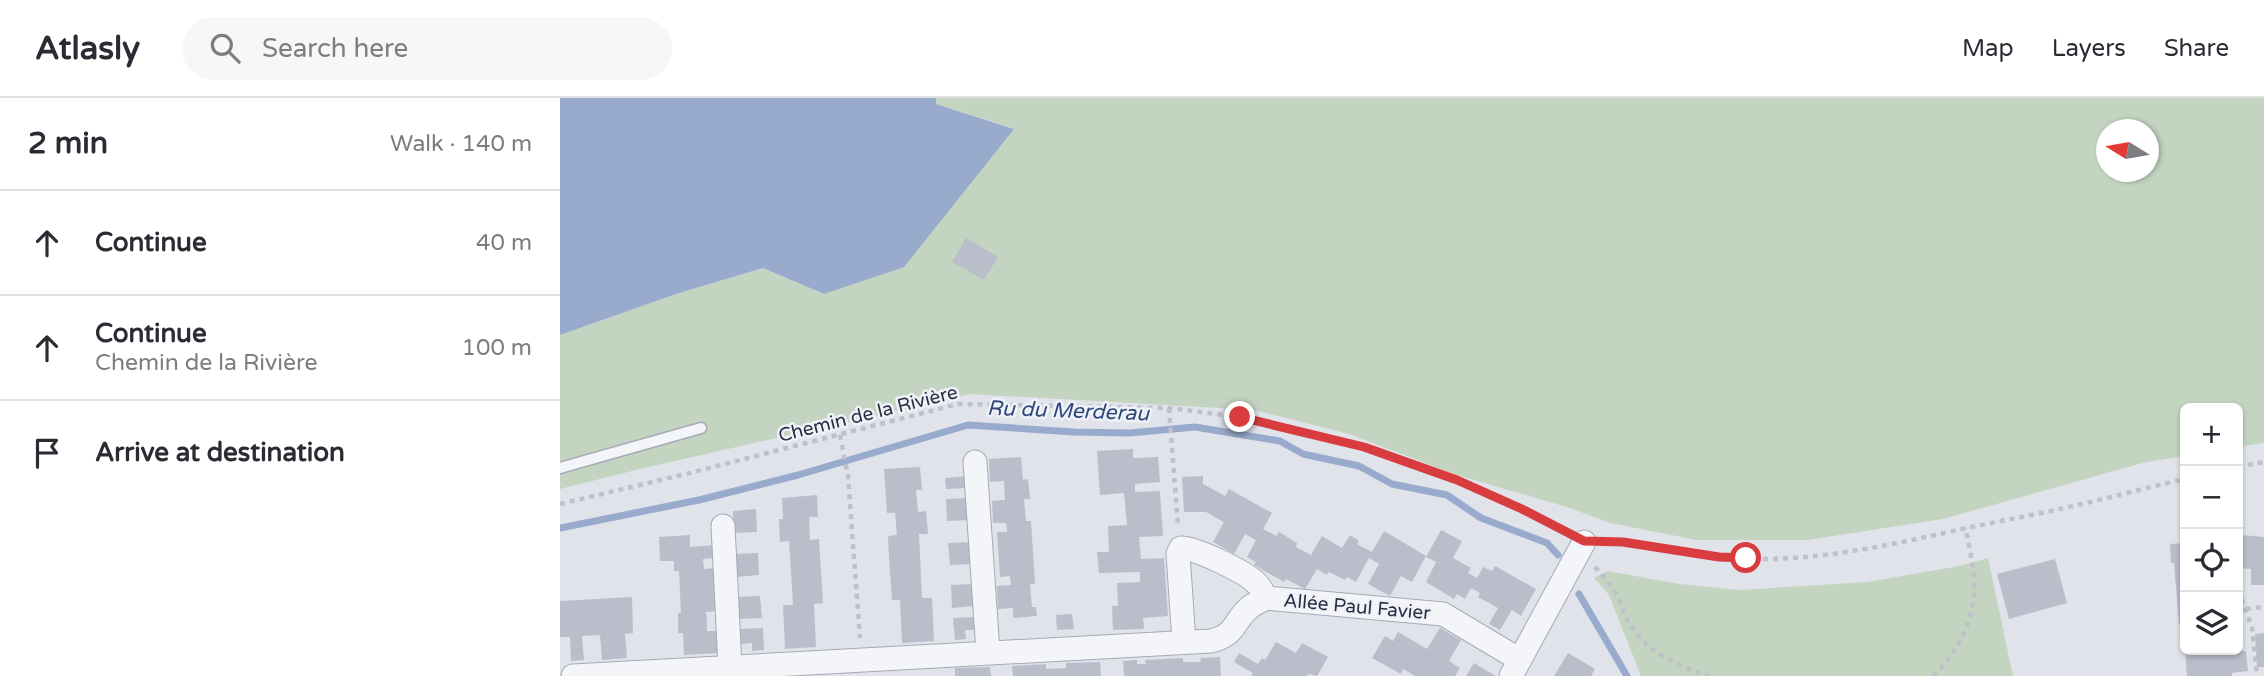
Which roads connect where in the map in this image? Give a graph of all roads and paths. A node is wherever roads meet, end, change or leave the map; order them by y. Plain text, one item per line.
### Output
1 (1168, 408) junction
2 (701, 428) dead end
3 (840, 435) junction
4 (975, 462) dead end
5 (2264, 462) edge
6 (2243, 466) edge
7 (560, 468) edge
8 (2180, 480) edge
9 (560, 504) edge
10 (723, 526) dead end
11 (1966, 528) junction
12 (1582, 546) junction
13 (1181, 548) junction
14 (2239, 592) edge
15 (1266, 598) junction
16 (2264, 607) edge
17 (2246, 609) junction
18 (1184, 642) junction
19 (988, 652) junction
20 (861, 660) junction
21 (730, 667) junction
22 (1516, 668) edge
23 (573, 676) edge
24 (1709, 676) edge
25 (1933, 676) edge
26 (2257, 676) edge

1 - 3 path, Chemin de la Rivière
1 - 12 path, Chemin de la Rivière
1 - 13 path
2 - 7 lane
3 - 9 path, Chemin de la Rivière
3 - 20 path
4 - 19 street
5 - 6 path
8 - 11 path
10 - 21 street
11 - 12 path
11 - 25 path
12 - 22 street
12 - 24 path
13 - 15 street, Allée Paul Favier
13 - 18 street
14 - 17 path
15 - 18 street, Allée Paul Favier
15 - 22 street, Allée Paul Favier
16 - 17 path
17 - 26 path
18 - 19 street, Allée Paul Favier
19 - 20 street, Allée Paul Favier
20 - 21 street, Allée Paul Favier
21 - 23 street, Allée Paul Favier

